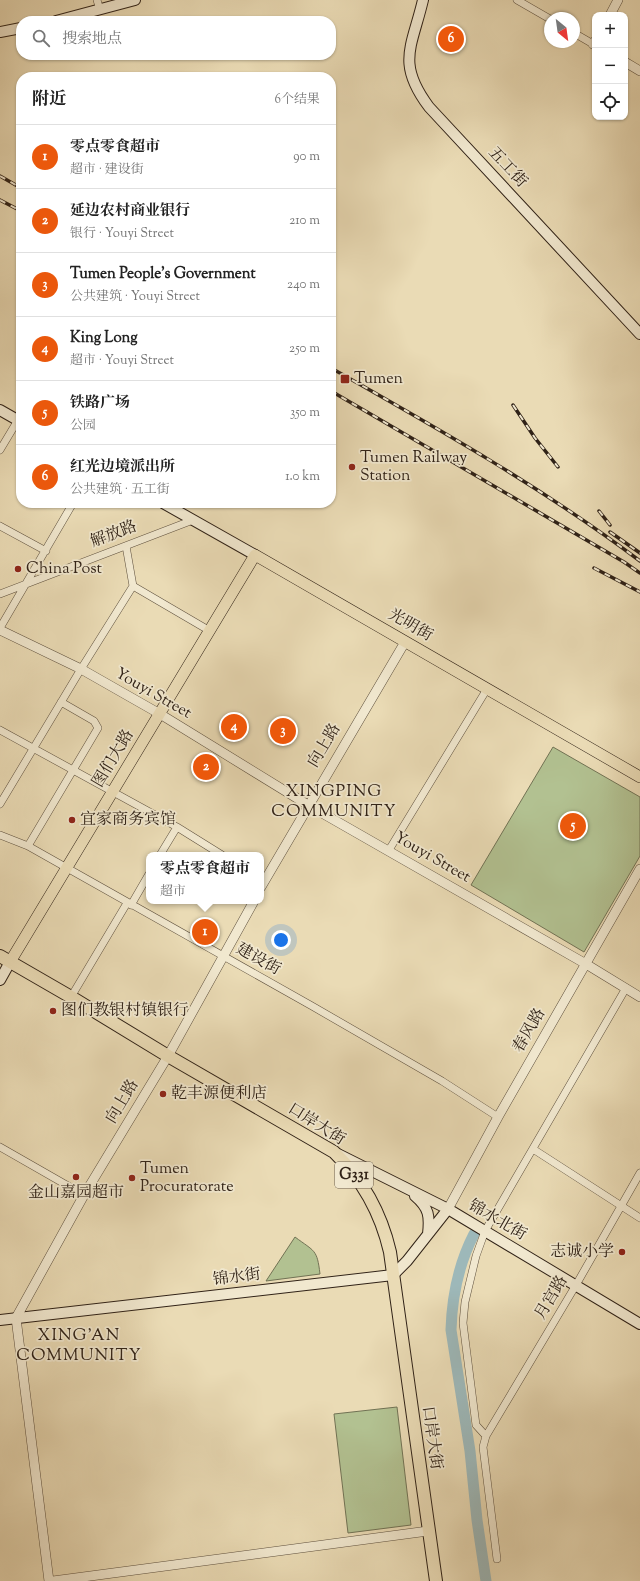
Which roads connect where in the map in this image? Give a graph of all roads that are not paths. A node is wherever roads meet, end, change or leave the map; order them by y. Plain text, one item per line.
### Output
1 (97, 0) edge
2 (135, 0) edge
3 (423, 0) edge
4 (517, 0) edge
5 (618, 0) edge
6 (100, 10) junction
7 (612, 12) edge
8 (76, 16) edge
9 (544, 16) edge
10 (16, 29) edge
11 (0, 32) edge
12 (580, 36) edge
13 (592, 42) edge
14 (628, 64) edge
15 (640, 70) edge
16 (640, 334) edge
17 (0, 410) edge
18 (16, 419) edge
19 (16, 426) edge
20 (0, 450) edge
21 (70, 508) edge
22 (172, 508) edge
23 (194, 520) junction
24 (0, 526) edge
25 (126, 546) junction
26 (46, 551) junction
27 (255, 556) junction
28 (28, 583) junction
29 (133, 586) junction
30 (0, 594) edge
31 (0, 629) edge
32 (210, 631) junction
33 (405, 642) junction
34 (81, 669) junction
35 (487, 689) junction
36 (61, 702) junction
37 (160, 714) junction
38 (0, 730) edge
39 (34, 747) junction
40 (74, 770) junction
41 (640, 777) edge
42 (113, 792) junction
43 (0, 804) edge
44 (308, 805) junction
45 (176, 827) junction
46 (0, 835) edge
47 (28, 846) junction
48 (389, 850) junction
49 (162, 852) edge
50 (217, 852) edge
51 (67, 869) junction
52 (640, 869) edge
53 (146, 878) edge
54 (264, 879) edge
55 (129, 904) junction
56 (252, 904) edge
57 (223, 957) junction
58 (5, 959) edge
59 (586, 964) junction
60 (0, 980) edge
61 (626, 988) junction
62 (640, 996) edge
63 (71, 997) junction
64 (168, 1056) junction
65 (498, 1117) junction
66 (0, 1147) edge
67 (534, 1149) junction
68 (334, 1152) junction
69 (640, 1173) edge
70 (408, 1189) junction
71 (84, 1195) junction
72 (621, 1206) junction
73 (448, 1209) junction
74 (640, 1218) edge
75 (485, 1231) junction
76 (428, 1234) junction
77 (393, 1275) junction
78 (576, 1285) junction
79 (16, 1318) junction
80 (0, 1320) edge
81 (640, 1324) edge
82 (486, 1436) junction
83 (428, 1531) junction
84 (498, 1559) dead end
85 (49, 1581) edge
86 (53, 1581) edge
87 (436, 1581) edge

1 - 6 street
2 - 6 main road
3 - 16 main road, 五工街
4 - 9 street
5 - 7 street
6 - 8 main road
10 - 11 main road
12 - 13 street
14 - 15 street
17 - 18 main road
19 - 20 street
21 - 26 street
22 - 23 main road, 光明街
23 - 25 street, 解放路
23 - 27 main road, 光明街
24 - 26 street
25 - 28 street, 解放路
25 - 29 street
26 - 28 street
27 - 32 main road, 图们大路
27 - 33 main road, 光明街
28 - 30 street, 解放路
28 - 31 street
29 - 32 street
29 - 34 street
31 - 34 street, Youyi Street
32 - 37 main road, 图们大路
33 - 35 main road, 光明街
33 - 44 street, 向上路
34 - 36 street
34 - 37 street, Youyi Street
35 - 41 main road, 光明街
35 - 48 street
36 - 39 street
36 - 40 street
37 - 42 main road, 图们大路
37 - 44 street, Youyi Street
38 - 39 street
39 - 40 street
39 - 43 street
40 - 42 street
40 - 47 street
42 - 45 street
42 - 51 main road, 图们大路
44 - 48 street, Youyi Street
44 - 54 street, 向上路
45 - 49 street
45 - 50 street
46 - 47 street, 建设街
47 - 51 street, 建设街
48 - 59 street, Youyi Street
51 - 55 street, 建设街
51 - 58 main road, 图们大路
52 - 59 street, 春风路
53 - 55 street
55 - 57 street, 建设街
55 - 63 street
56 - 57 street, 向上路
57 - 64 street, 向上路
57 - 65 street, 建设街
58 - 60 main road, 图们大路
58 - 63 highway, 口岸大街 / G331
59 - 61 street, Youyi Street
59 - 65 street, 春风路
61 - 62 street, Youyi Street
61 - 67 street
63 - 64 highway, 口岸大街 / G331
64 - 68 highway, 口岸大街 / G331
64 - 71 street, 向上路
65 - 73 street, 春风路
66 - 71 street
67 - 72 street
67 - 75 street
68 - 70 main road, 锦水北街
68 - 77 highway, 口岸大街 / G331
69 - 72 street, 月宫路
70 - 73 main road, 锦水北街
70 - 76 main road
71 - 79 street, 向上路
72 - 74 street
72 - 78 street, 月宫路
73 - 75 main road, 锦水北街
73 - 76 main road
75 - 78 main road, 锦水北街
75 - 82 street
76 - 77 main road
77 - 79 main road, 锦水街
77 - 83 highway, 口岸大街 / G331
78 - 81 main road, 锦水北街
78 - 82 street, 月宫路
79 - 80 main road, 锦水街
79 - 85 street
82 - 84 street
83 - 86 street
83 - 87 highway, 口岸大街 / G331

